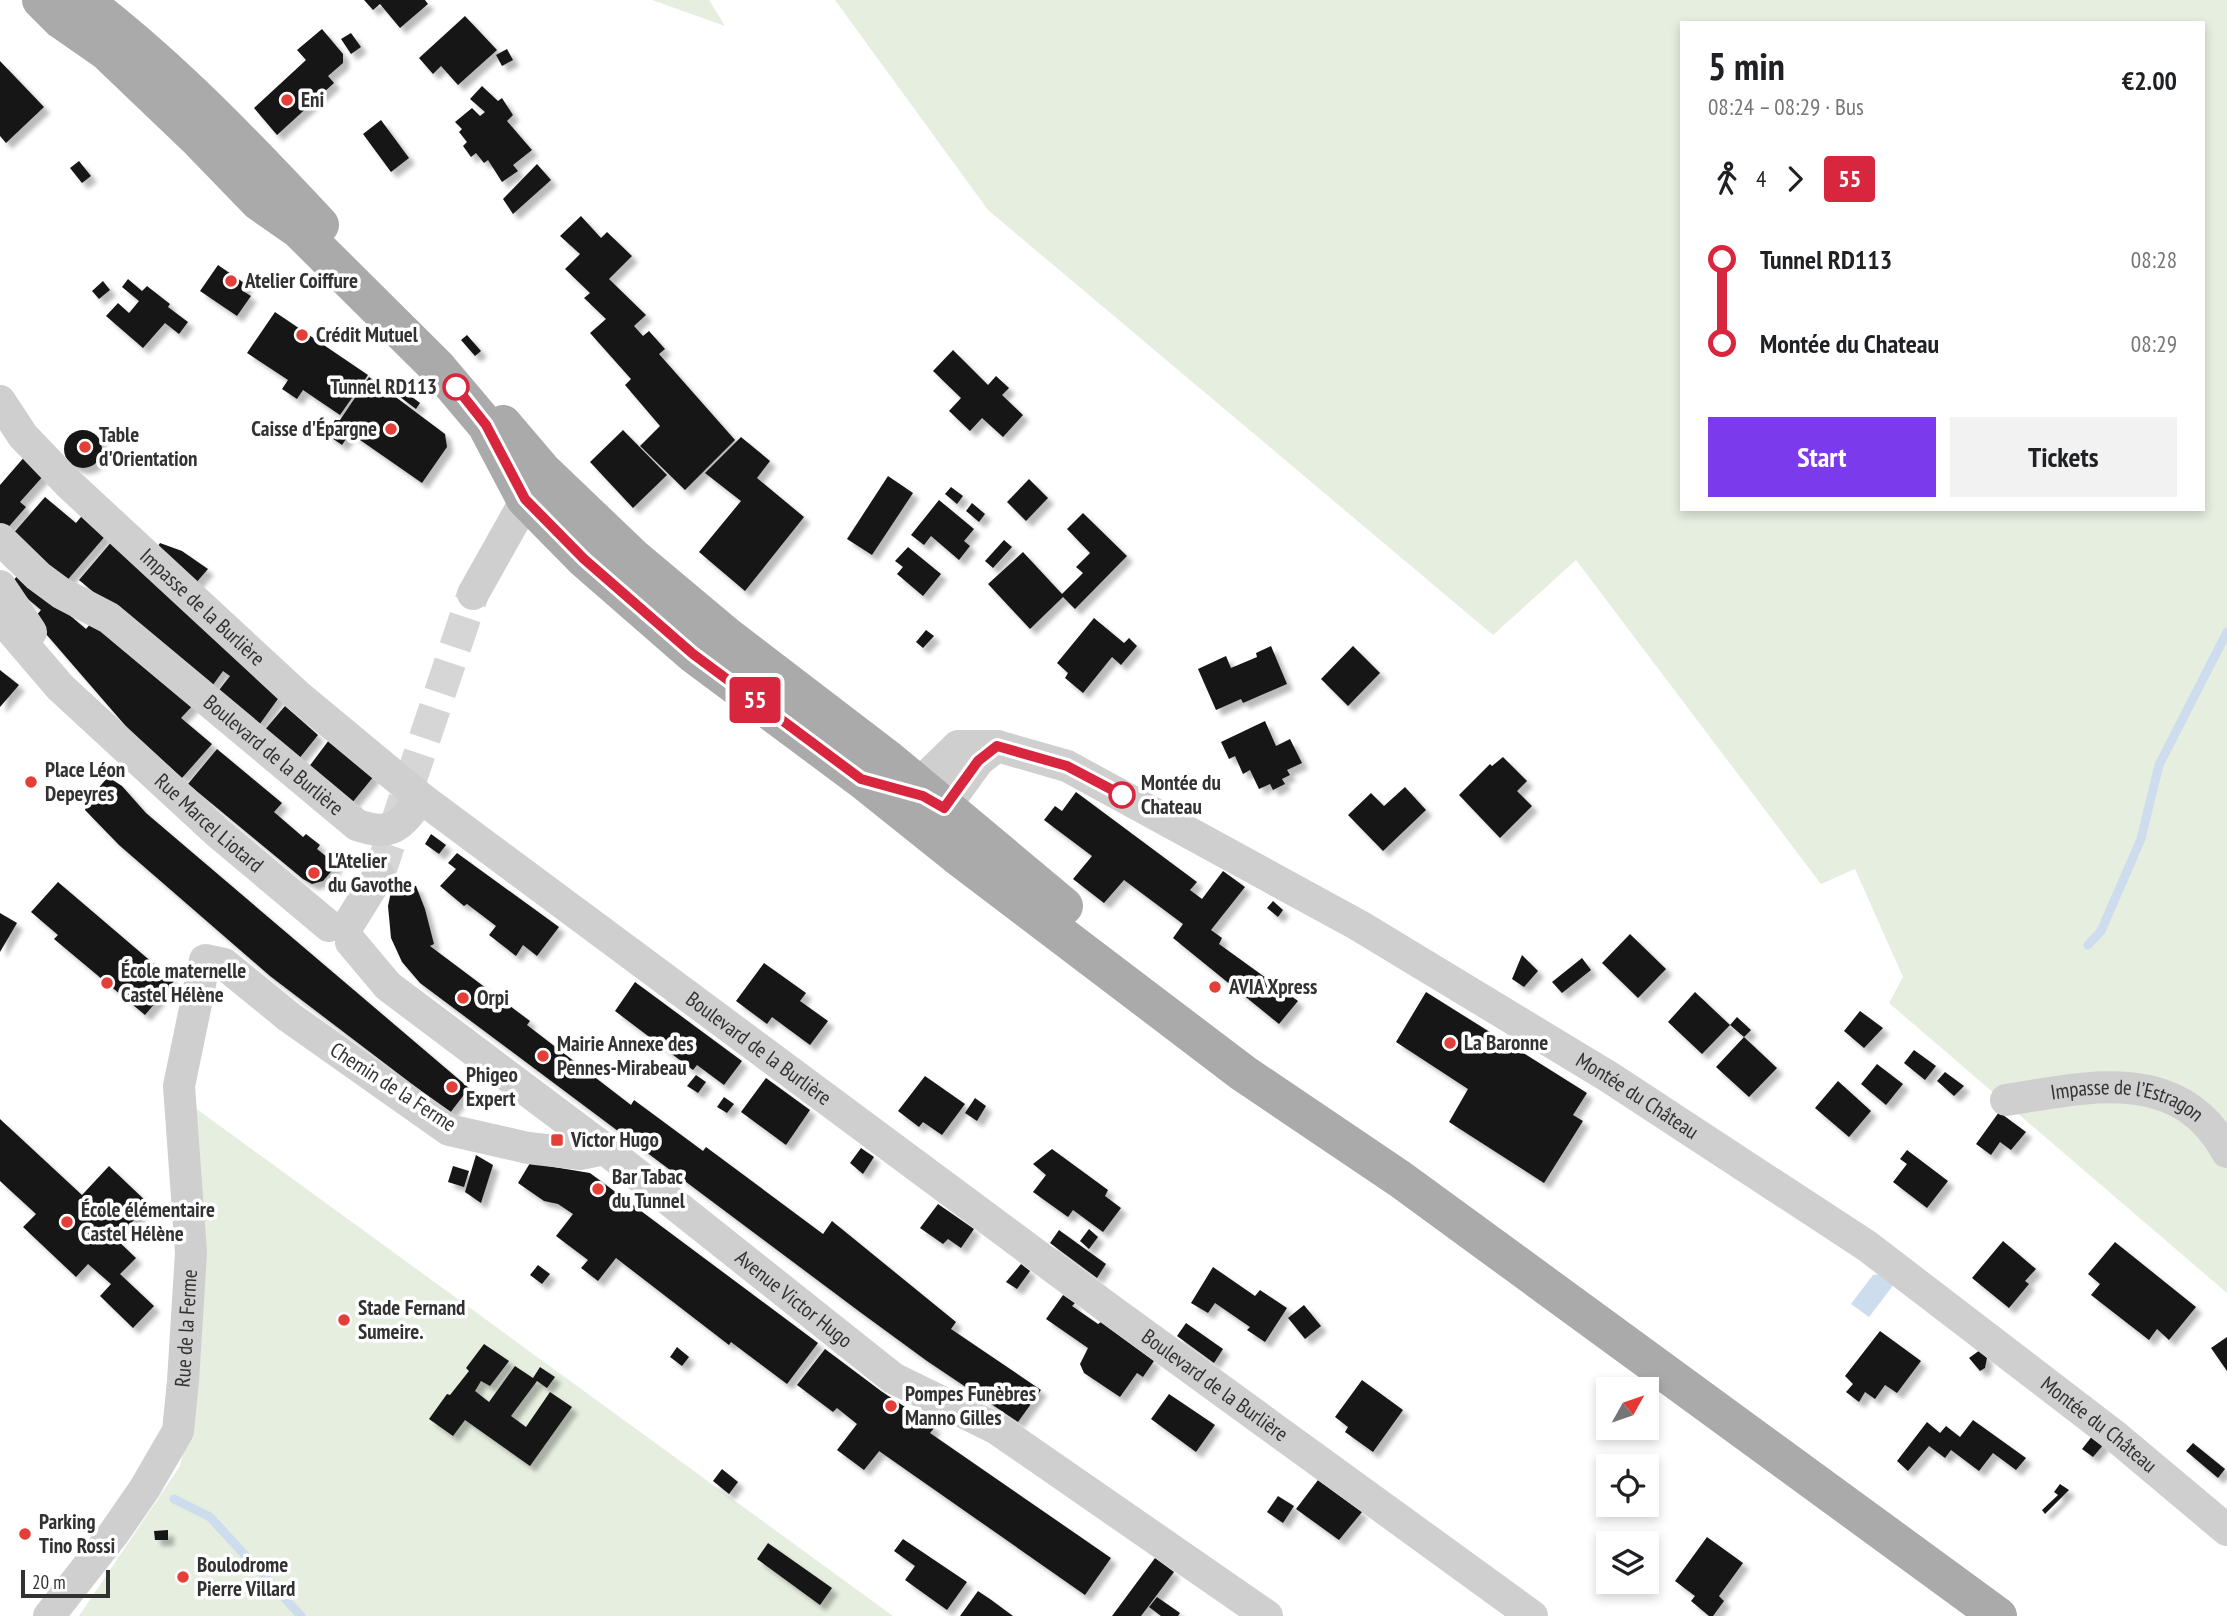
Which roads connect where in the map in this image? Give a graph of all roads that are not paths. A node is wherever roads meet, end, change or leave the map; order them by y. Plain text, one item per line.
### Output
1 (41, 0) edge
2 (83, 0) edge
3 (0, 401) edge
4 (534, 485) junction
5 (0, 539) edge
6 (0, 586) edge
7 (473, 594) tunnel mouth
8 (0, 617) edge
9 (0, 649) edge
10 (60, 687) junction
11 (421, 798) junction
12 (930, 807) junction
13 (379, 875) tunnel mouth
14 (344, 930) junction
15 (205, 960) joint
16 (2006, 1100) dead end
17 (605, 1149) junction
18 (2227, 1152) edge
19 (2227, 1530) edge
20 (49, 1616) edge
21 (1267, 1616) edge
22 (1532, 1616) edge
23 (1998, 1616) edge

1 - 4 main road
2 - 4 main road
3 - 11 street, Impasse de la Burlière
4 - 7 street
4 - 12 main road
4 - 12 main road
5 - 11 street, Boulevard de la Burlière
6 - 10 street
8 - 10 street
9 - 10 street
10 - 14 street, Rue Marcel Liotard
11 - 22 street, Boulevard de la Burlière
12 - 19 street, Montée du Château
12 - 23 main road
13 - 14 street
14 - 17 street, Avenue Victor Hugo
15 - 17 street, Chemin de la Ferme
15 - 20 street, Rue de la Ferme
16 - 18 street, Impasse de l’Estragon
17 - 21 street, Avenue Victor Hugo

